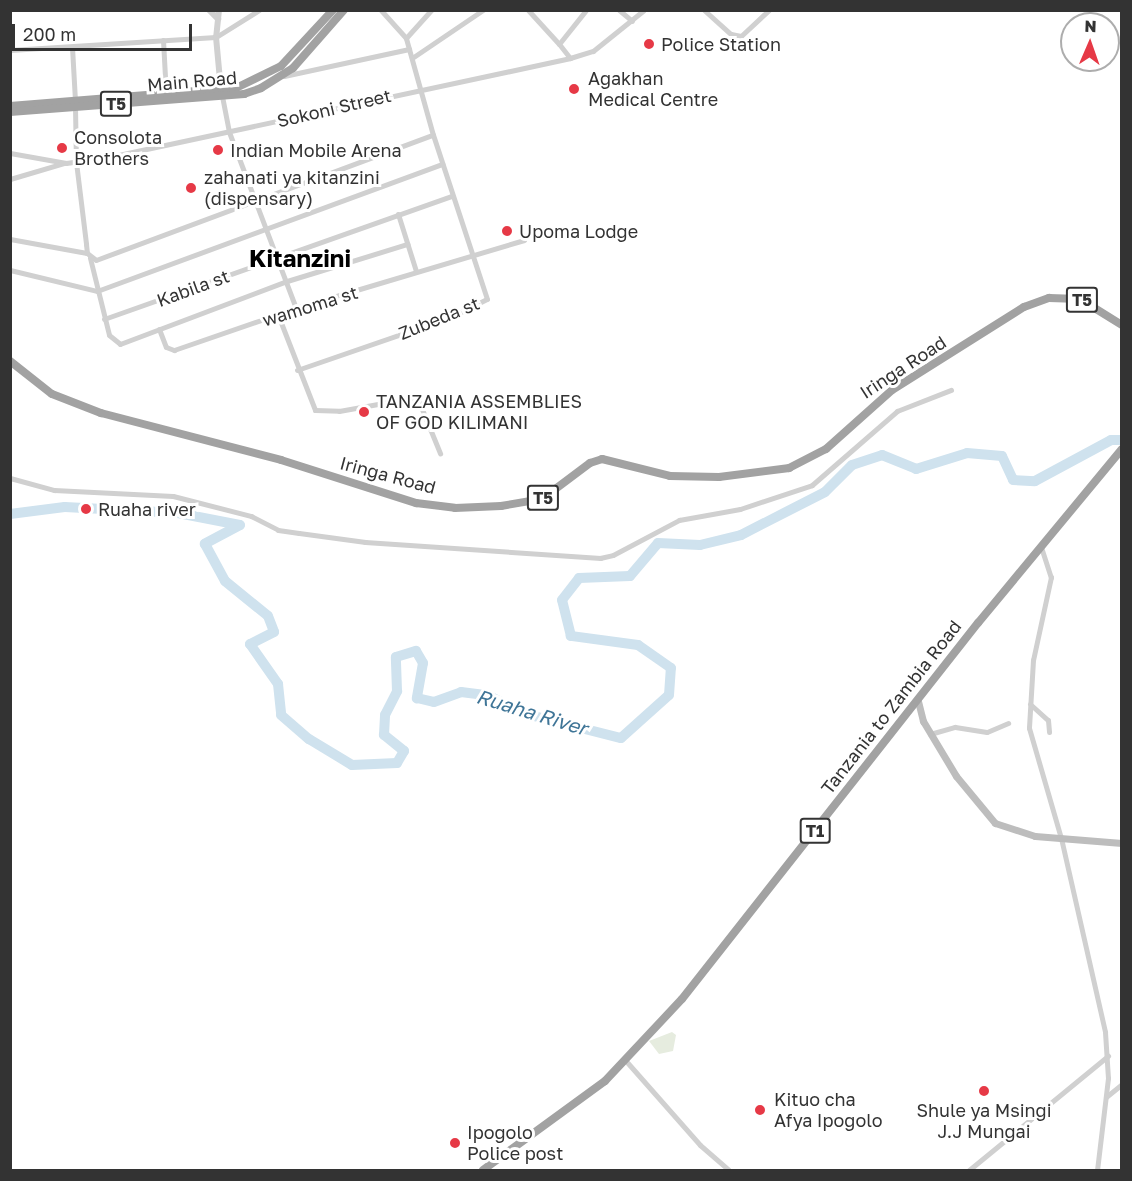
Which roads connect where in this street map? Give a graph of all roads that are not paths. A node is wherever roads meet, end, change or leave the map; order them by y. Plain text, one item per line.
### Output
1 (209, 10) edge
2 (219, 10) edge
3 (259, 10) edge
4 (333, 10) edge
5 (344, 10) edge
6 (381, 10) edge
7 (431, 10) edge
8 (483, 10) edge
9 (528, 10) edge
10 (619, 10) edge
11 (644, 10) edge
12 (704, 10) edge
13 (769, 10) edge
14 (583, 12) edge
15 (218, 19) junction
16 (632, 21) junction
17 (216, 37) junction
18 (406, 38) junction
19 (163, 40) junction
20 (559, 44) junction
21 (72, 47) junction
22 (409, 49) junction
23 (10, 50) edge
24 (412, 58) junction
25 (570, 58) junction
26 (281, 72) junction
27 (418, 90) junction
28 (221, 94) junction
29 (166, 95) junction
30 (75, 104) junction
31 (10, 106) edge
32 (10, 112) edge
33 (229, 132) junction
34 (433, 135) junction
35 (10, 153) edge
36 (76, 162) junction
37 (66, 163) junction
38 (442, 164) junction
39 (10, 179) edge
40 (452, 196) junction
41 (258, 202) junction
42 (398, 214) junction
43 (267, 228) junction
44 (10, 239) edge
45 (524, 240) dead end
46 (407, 244) junction
47 (473, 253) junction
48 (89, 255) junction
49 (278, 256) junction
50 (10, 270) edge
51 (416, 271) junction
52 (287, 281) junction
53 (96, 291) junction
54 (296, 308) junction
55 (278, 315) junction
56 (104, 319) junction
57 (1122, 325) edge
58 (159, 329) junction
59 (10, 361) edge
60 (297, 370) junction
61 (951, 390) dead end
62 (1122, 449) edge
63 (440, 453) dead end
64 (10, 478) edge
65 (1041, 547) junction
66 (918, 701) junction
67 (1030, 704) junction
68 (1008, 723) dead end
69 (1049, 732) dead end
70 (930, 734) junction
71 (1061, 838) junction
72 (1122, 843) edge
73 (1108, 1056) junction
74 (626, 1061) junction
75 (1122, 1084) edge
76 (1106, 1097) junction
77 (483, 1170) edge
78 (729, 1170) edge
79 (969, 1170) edge
80 (1097, 1170) edge

1 - 15 street
2 - 15 street
3 - 17 street
4 - 26 highway, T5
5 - 26 highway, T5
6 - 18 street
7 - 18 street
8 - 24 street
9 - 20 street
10 - 16 street
11 - 16 street, Sokoni Street
12 - 13 street
14 - 20 street
15 - 17 street
16 - 25 street, Sokoni Street
17 - 19 street
17 - 28 street
18 - 22 street, Zubeda st
19 - 21 street
19 - 29 street
20 - 25 street
21 - 23 street
21 - 30 street
22 - 24 street, Zubeda st
22 - 26 street
24 - 27 street, Zubeda st
25 - 27 street, Sokoni Street
26 - 28 highway, T5
27 - 33 street, Sokoni Street
27 - 34 street, Zubeda st
28 - 29 highway, T5
28 - 30 highway, Main Road / T5
28 - 33 street
29 - 30 highway, T5
30 - 31 highway, T5
30 - 32 highway, Main Road / T5
30 - 36 street
33 - 36 street, Sokoni Street
33 - 41 street
34 - 38 street, Zubeda st
34 - 41 street
35 - 37 street, Sokoni Street
36 - 37 street, Sokoni Street
36 - 48 street
37 - 39 street
38 - 40 street, Zubeda st
38 - 43 street
40 - 42 street, Kabila st
40 - 47 street, Zubeda st
41 - 43 street
41 - 48 street
42 - 46 street
42 - 49 street, Kabila st
43 - 49 street
43 - 53 street
44 - 48 street
45 - 47 street, wamoma st
46 - 51 street
46 - 52 street
47 - 51 street, wamoma st
47 - 60 street, Zubeda st
48 - 53 street
49 - 52 street
49 - 56 street, Kabila st
50 - 53 street
51 - 54 street, wamoma st
52 - 54 street
52 - 58 street
53 - 56 street
54 - 55 street, wamoma st
55 - 58 street, wamoma st
55 - 60 street
56 - 58 street
57 - 59 highway, Iringa Road / T5
60 - 63 street
61 - 64 street
62 - 65 highway, Tanzania to Zambia Road / T1
65 - 66 highway, Tanzania to Zambia Road / T1
65 - 67 street
66 - 70 main road
66 - 74 highway, Tanzania to Zambia Road / T1
67 - 69 street
67 - 71 street
68 - 70 street
70 - 71 main road
71 - 72 main road
71 - 73 street
73 - 76 street
73 - 79 street
74 - 77 highway, Tanzania to Zambia Road / T1
74 - 78 street
75 - 76 street
76 - 80 street

